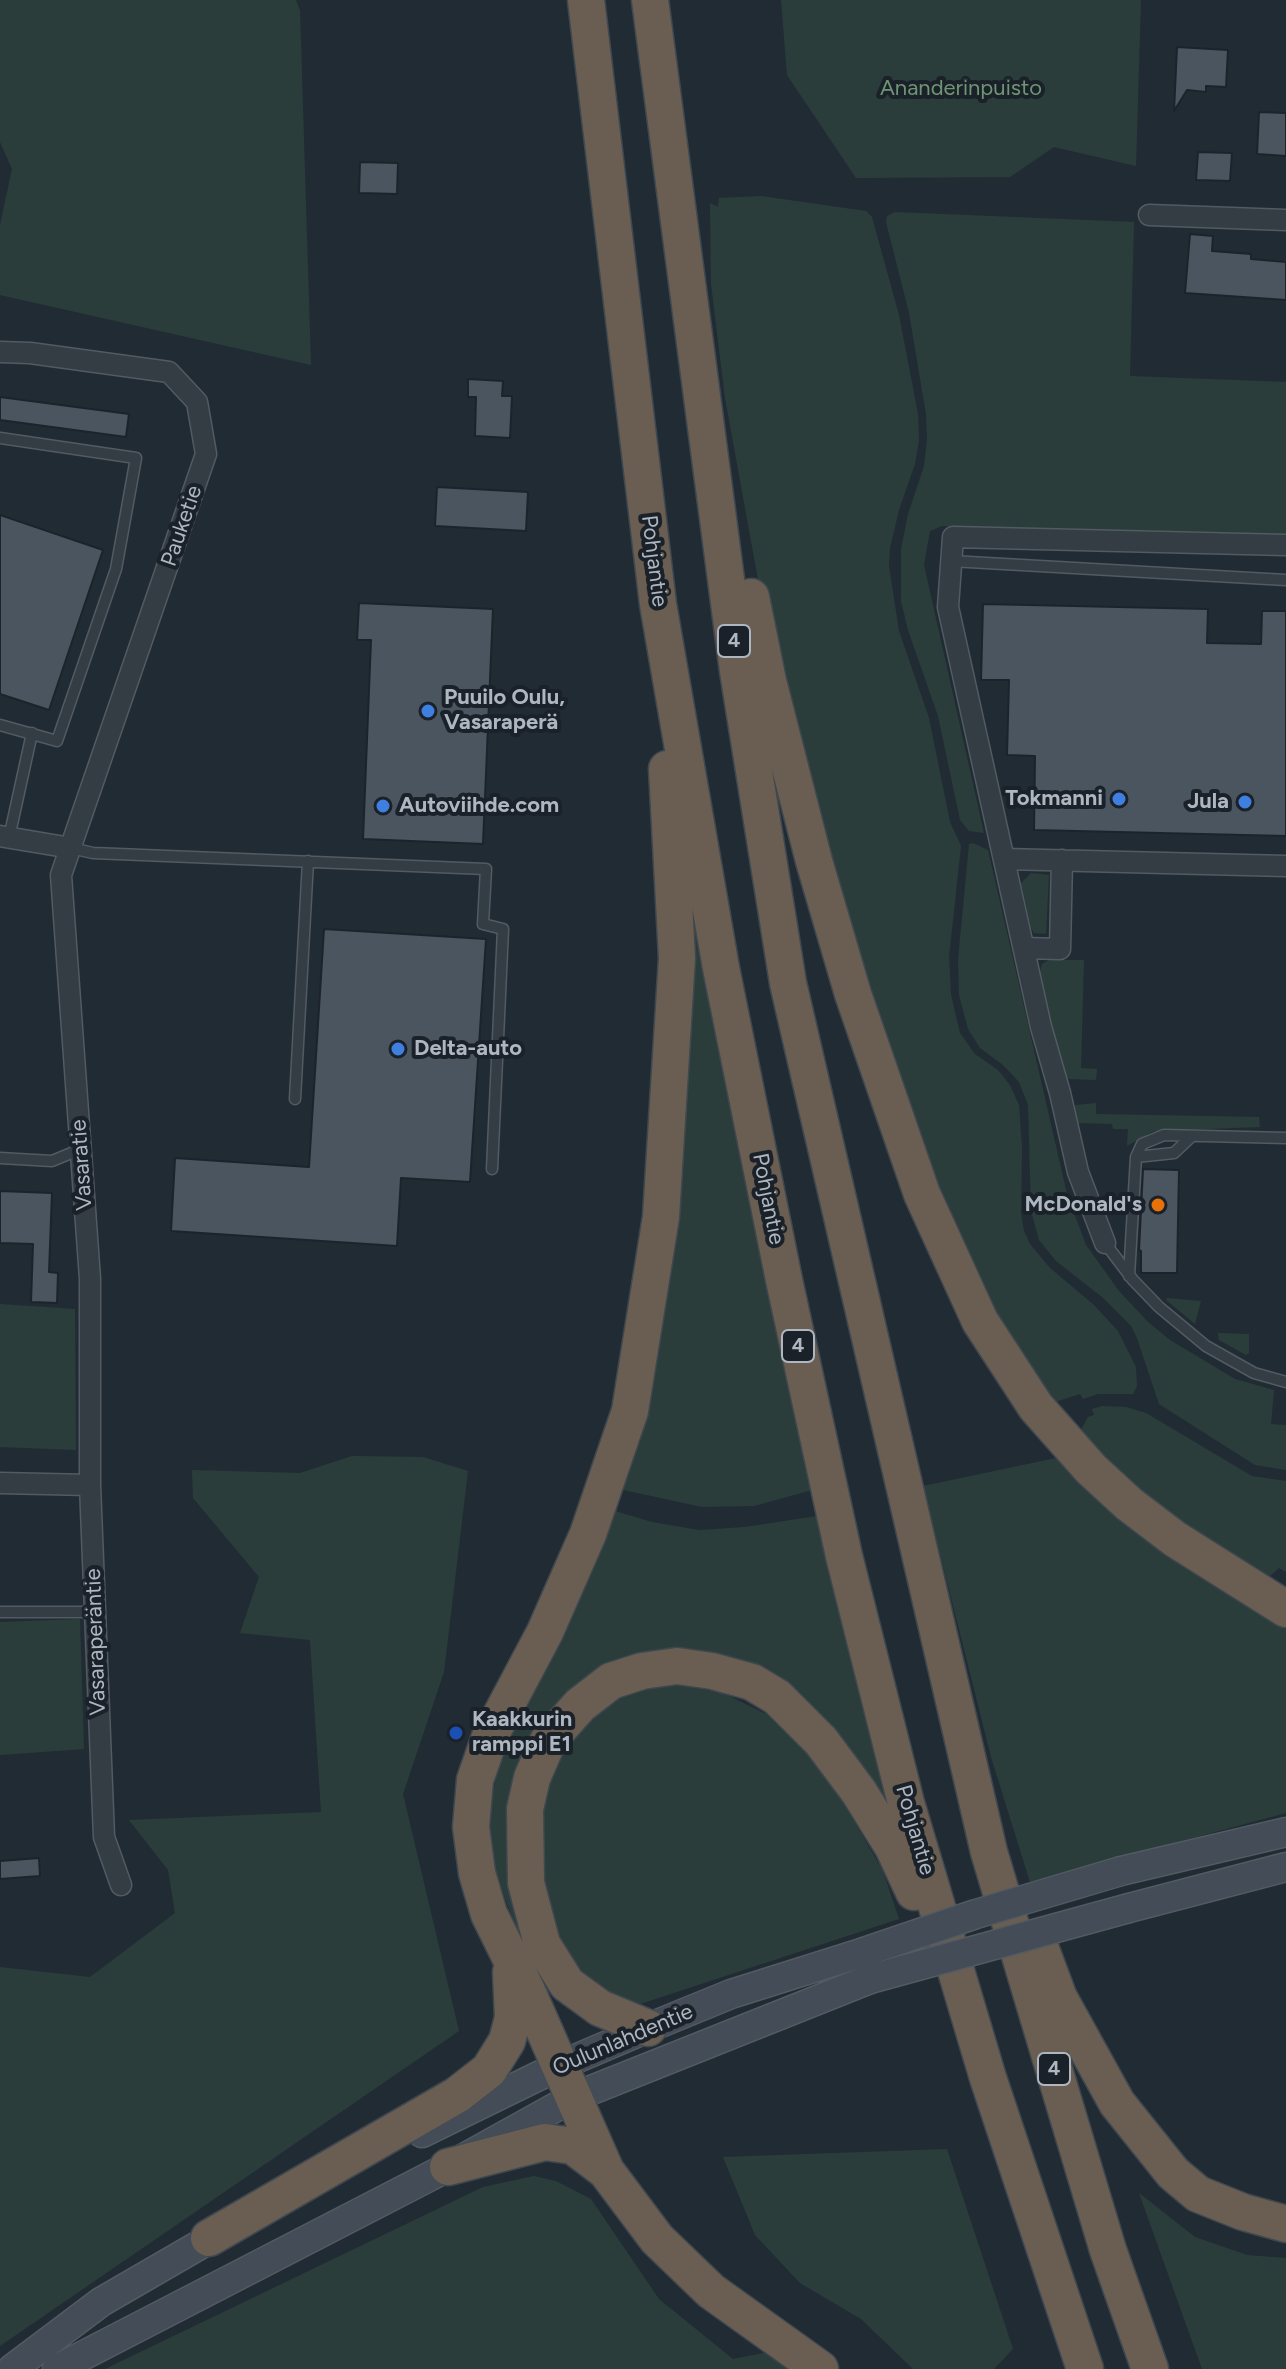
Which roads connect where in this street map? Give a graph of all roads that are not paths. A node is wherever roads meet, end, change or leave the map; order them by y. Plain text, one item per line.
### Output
1 (586, 0) edge
2 (650, 0) edge
3 (1149, 215) dead end
4 (1286, 220) edge
5 (689, 298) junction
6 (0, 352) edge
7 (0, 438) edge
8 (1286, 545) edge
9 (951, 561) junction
10 (1286, 580) edge
11 (658, 604) junction
12 (0, 725) edge
13 (32, 733) junction
14 (4, 837) edge
15 (71, 848) junction
16 (1004, 859) junction
17 (1062, 860) junction
18 (308, 861) junction
19 (1286, 866) edge
20 (1024, 948) junction
21 (295, 1099) dead end
22 (1192, 1136) junction
23 (1286, 1138) edge
24 (81, 1149) junction
25 (1136, 1157) junction
26 (0, 1158) edge
27 (492, 1169) dead end
28 (1105, 1243) joint
29 (1131, 1278) junction
30 (1286, 1382) edge
31 (0, 1483) edge
32 (90, 1485) junction
33 (1286, 1609) edge
34 (0, 1612) edge
35 (95, 1612) junction
36 (971, 1766) junction
37 (1286, 1832) edge
38 (1286, 1867) edge
39 (121, 1885) dead end
40 (510, 1959) junction
41 (865, 1966) junction
42 (648, 2028) junction
43 (988, 2078) junction
44 (566, 2081) junction
45 (448, 2167) junction
46 (606, 2171) junction
47 (1286, 2224) edge
48 (209, 2238) junction
49 (12, 2369) edge
50 (57, 2369) edge
51 (820, 2369) edge
52 (1085, 2369) edge
53 (1150, 2369) edge

1 - 11 highway, Pohjantie / 4
2 - 5 highway, 4
3 - 4 street
5 - 33 highway
5 - 36 highway, 4
6 - 15 street, Pauketie
7 - 13 lane
8 - 9 street
9 - 10 lane
9 - 16 street
11 - 40 highway
11 - 43 highway, Pohjantie / 4
12 - 13 lane
13 - 14 lane
14 - 15 street
15 - 18 lane
15 - 24 street, Vasaratie
16 - 17 street
16 - 20 street
17 - 19 street
17 - 20 street
18 - 21 lane
18 - 27 lane
20 - 28 street
22 - 23 lane
22 - 25 lane
22 - 25 lane
24 - 26 lane
24 - 32 street, Vasaratie
25 - 29 lane
28 - 29 lane
29 - 30 lane
31 - 32 street
32 - 35 street, Vasaraperäntie
34 - 35 lane
35 - 39 street, Vasaraperäntie
36 - 47 highway
36 - 53 highway, 4
37 - 41 main road, Oulunlahdentie, bridge
38 - 41 main road, Oulunlahdentie, bridge
40 - 44 highway
40 - 48 highway
41 - 42 main road, Oulunlahdentie
41 - 44 main road, Oulunlahdentie
42 - 43 highway
42 - 44 main road, Oulunlahdentie
43 - 52 highway, Pohjantie / 4
44 - 45 main road, Oulunlahdentie
44 - 46 highway
44 - 48 main road, Oulunlahdentie
45 - 46 highway
45 - 50 main road, Oulunlahdentie
46 - 51 highway
48 - 49 main road, Oulunlahdentie

